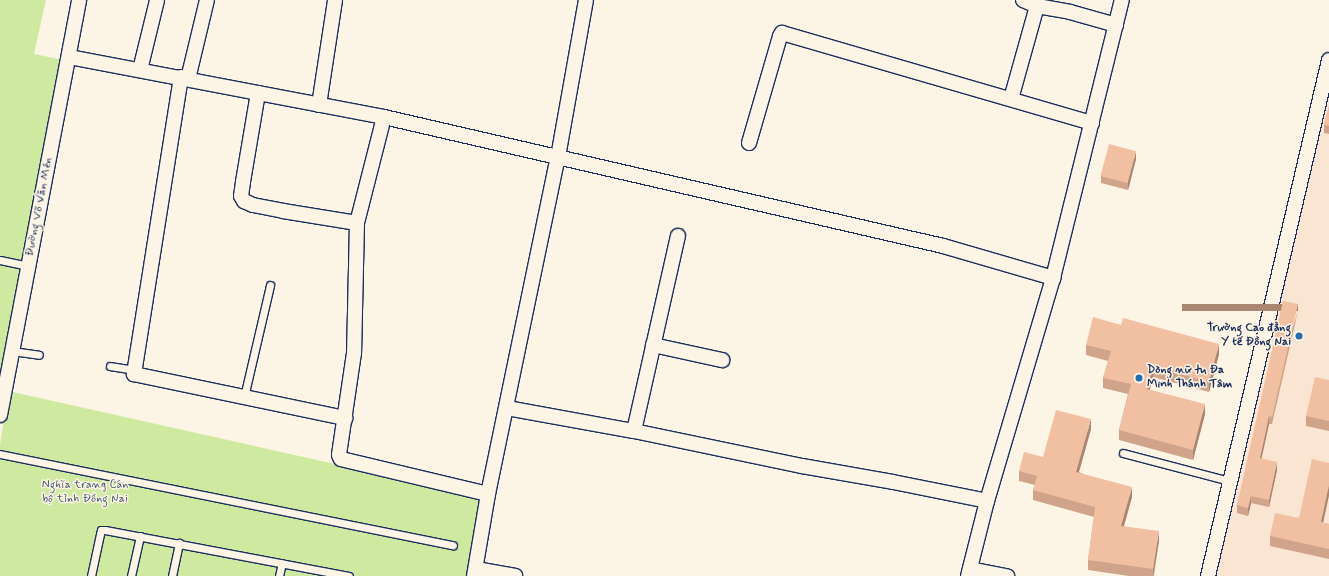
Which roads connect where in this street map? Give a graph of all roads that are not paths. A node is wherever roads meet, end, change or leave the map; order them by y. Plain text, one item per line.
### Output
1 (79, 0) edge
2 (158, 0) edge
3 (207, 0) edge
4 (335, 0) edge
5 (586, 0) edge
6 (1023, 0) edge
7 (1122, 0) edge
8 (1037, 6) junction
9 (1116, 25) junction
10 (69, 57) junction
11 (1329, 60) edge
12 (140, 70) junction
13 (185, 78) junction
14 (258, 93) junction
15 (1011, 99) junction
16 (319, 105) junction
17 (384, 117) junction
18 (1092, 123) junction
19 (749, 143) dead end
20 (558, 157) junction
21 (357, 223) junction
22 (678, 236) dead end
23 (0, 260) edge
24 (28, 266) junction
25 (1053, 278) junction
26 (270, 285) dead end
27 (653, 345) junction
28 (12, 351) junction
29 (39, 355) dead end
30 (722, 360) dead end
31 (110, 366) dead end
32 (135, 370) junction
33 (244, 397) junction
34 (507, 408) junction
35 (0, 415) edge
36 (345, 418) junction
37 (634, 431) junction
38 (1123, 453) dead end
39 (0, 454) edge
40 (1230, 481) junction
41 (488, 494) junction
42 (986, 501) junction
43 (140, 536) junction
44 (179, 543) junction
45 (453, 545) dead end
46 (282, 562) junction
47 (475, 573) edge
48 (969, 573) edge
49 (92, 576) edge
50 (131, 576) edge
51 (172, 576) edge
52 (279, 576) edge
53 (349, 576) edge
54 (515, 576) edge
55 (1007, 576) edge
56 (1208, 576) edge

1 - 10 street, Đường Võ Văn Mén
2 - 12 street
3 - 13 street
4 - 16 street
5 - 20 street
6 - 8 street
7 - 9 street
8 - 9 street
8 - 15 street
9 - 18 street
10 - 12 street
10 - 24 street, Đường Võ Văn Mén
11 - 40 street
12 - 13 street
13 - 14 street
13 - 32 street
14 - 16 street
14 - 21 street
15 - 18 street
15 - 19 street
16 - 17 street
17 - 20 street
17 - 21 street
18 - 25 street
20 - 25 street
20 - 34 street
21 - 36 street
22 - 27 street
23 - 24 lane
24 - 28 street, Đường Võ Văn Mén
25 - 42 street
26 - 33 lane
27 - 30 street
27 - 37 street
28 - 29 lane
28 - 35 street, Đường Võ Văn Mén
31 - 32 lane
32 - 33 street
33 - 36 street
34 - 37 street
34 - 41 street
36 - 41 street
37 - 42 street
38 - 40 lane
39 - 45 lane
40 - 56 street
41 - 47 street
42 - 48 street
43 - 44 lane
43 - 49 lane
43 - 50 lane
44 - 46 lane
44 - 51 lane
46 - 52 lane
46 - 53 lane
47 - 54 street
48 - 55 street

